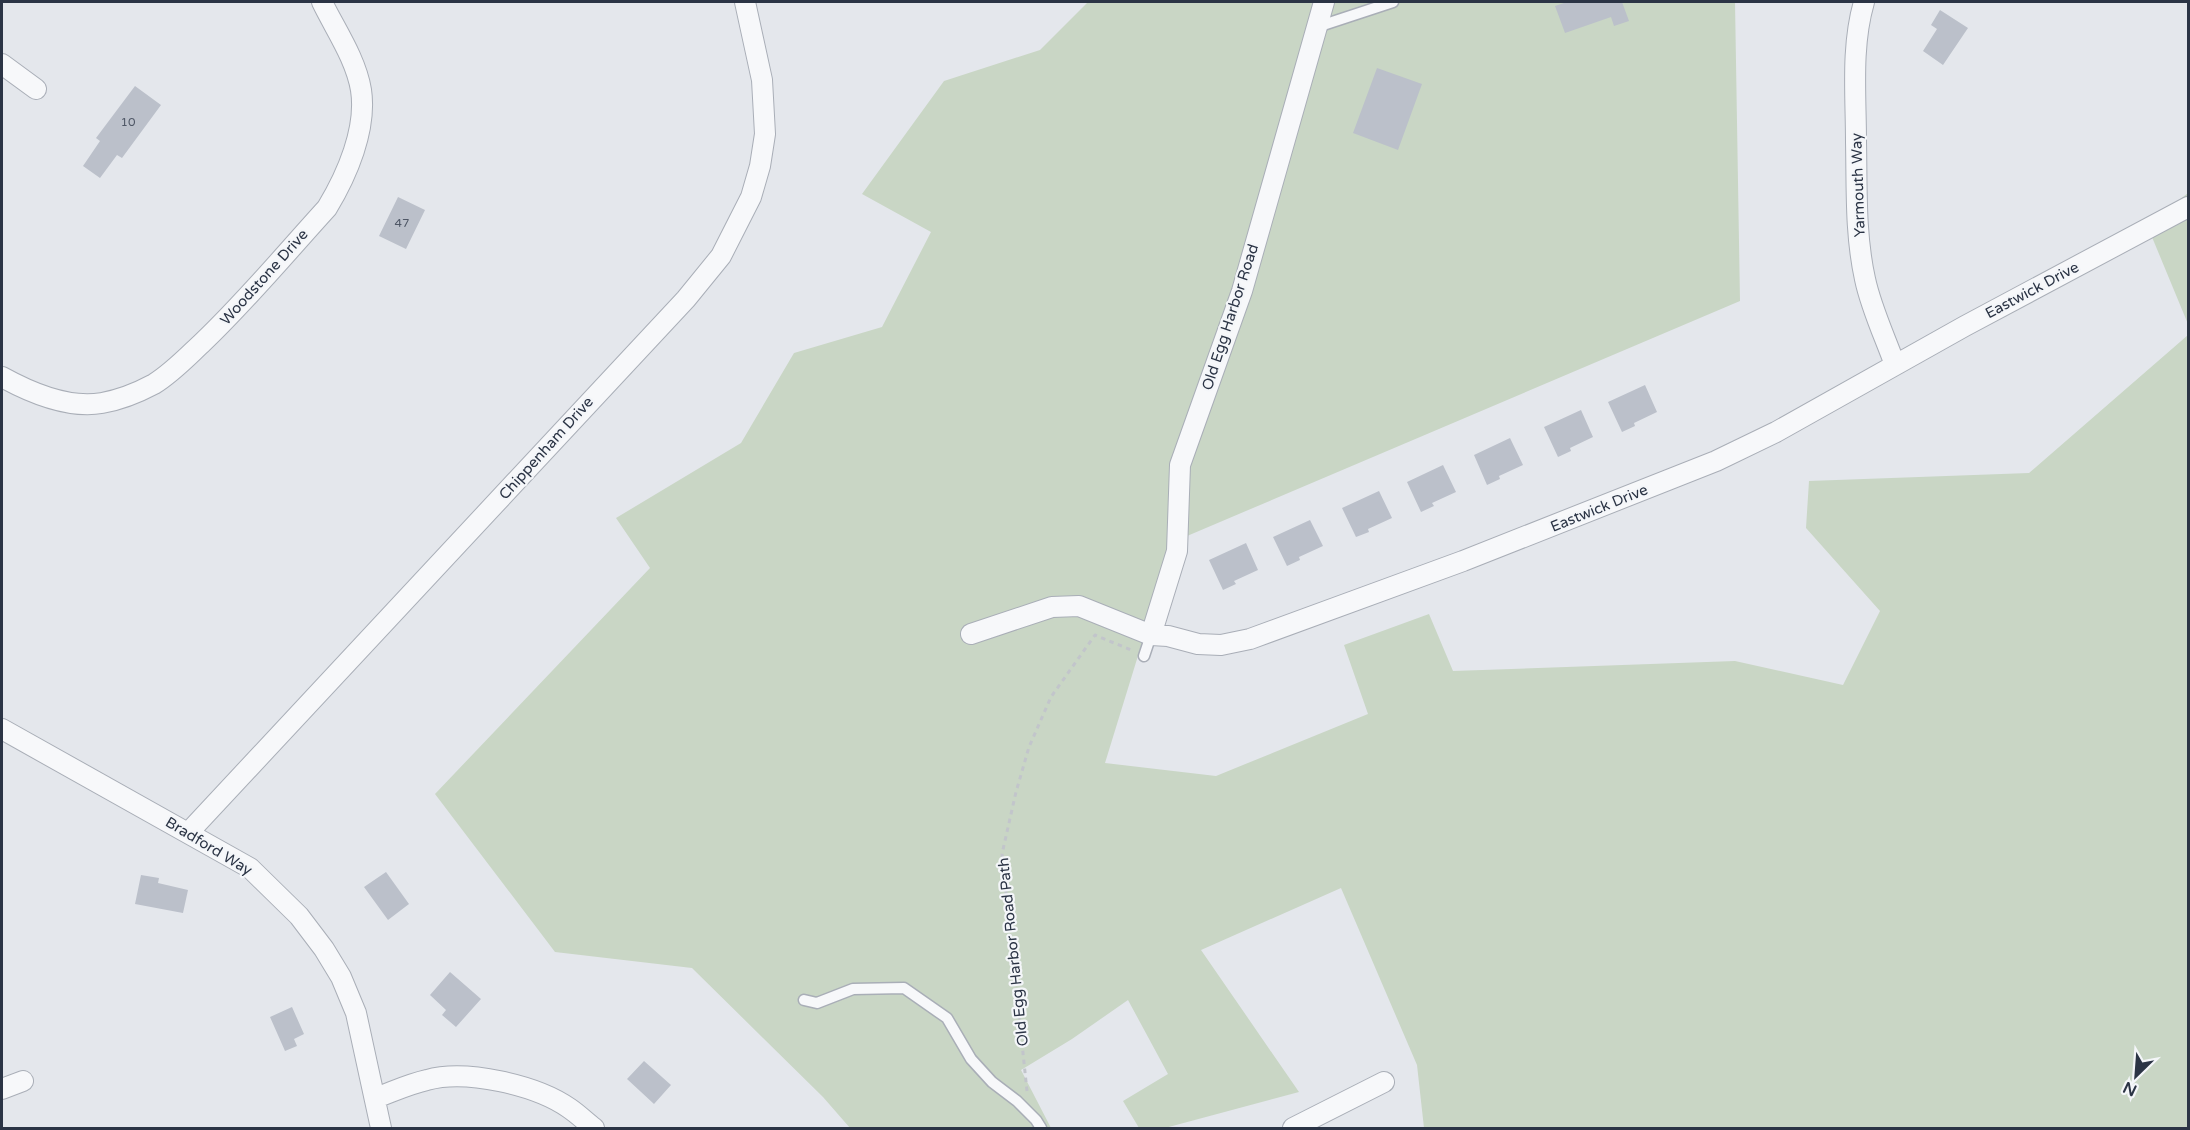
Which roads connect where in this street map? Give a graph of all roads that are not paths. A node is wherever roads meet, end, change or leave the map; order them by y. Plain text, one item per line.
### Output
1 (322, 2) edge
2 (745, 2) edge
3 (1324, 2) edge
4 (1393, 2) edge
5 (1864, 2) edge
6 (1317, 27) junction
7 (2, 64) edge
8 (36, 89) dead end
9 (2188, 207) edge
10 (1895, 365) junction
11 (2, 377) edge
12 (971, 634) dead end
13 (1150, 635) junction
14 (1144, 656) road end
15 (2, 729) edge
16 (189, 832) junction
17 (804, 1000) dead end
18 (23, 1082) dead end
19 (1384, 1082) dead end
20 (2, 1089) edge
21 (375, 1098) junction
22 (381, 1128) edge
23 (594, 1128) edge
24 (1041, 1128) edge
25 (1293, 1128) edge

1 - 11 street, Woodstone Drive
2 - 16 street, Chippenham Drive
3 - 6 street, Old Egg Harbor Road
4 - 6 lane
5 - 10 street, Yarmouth Way
6 - 13 street, Old Egg Harbor Road
7 - 8 street
9 - 10 street, Eastwick Drive
10 - 13 street, Eastwick Drive
12 - 13 street, Eastwick Drive
13 - 14 lane
15 - 16 street, Bradford Way
16 - 21 street, Bradford Way
17 - 24 lane
18 - 20 street
19 - 25 street
21 - 22 street, Bradford Way
21 - 23 street

